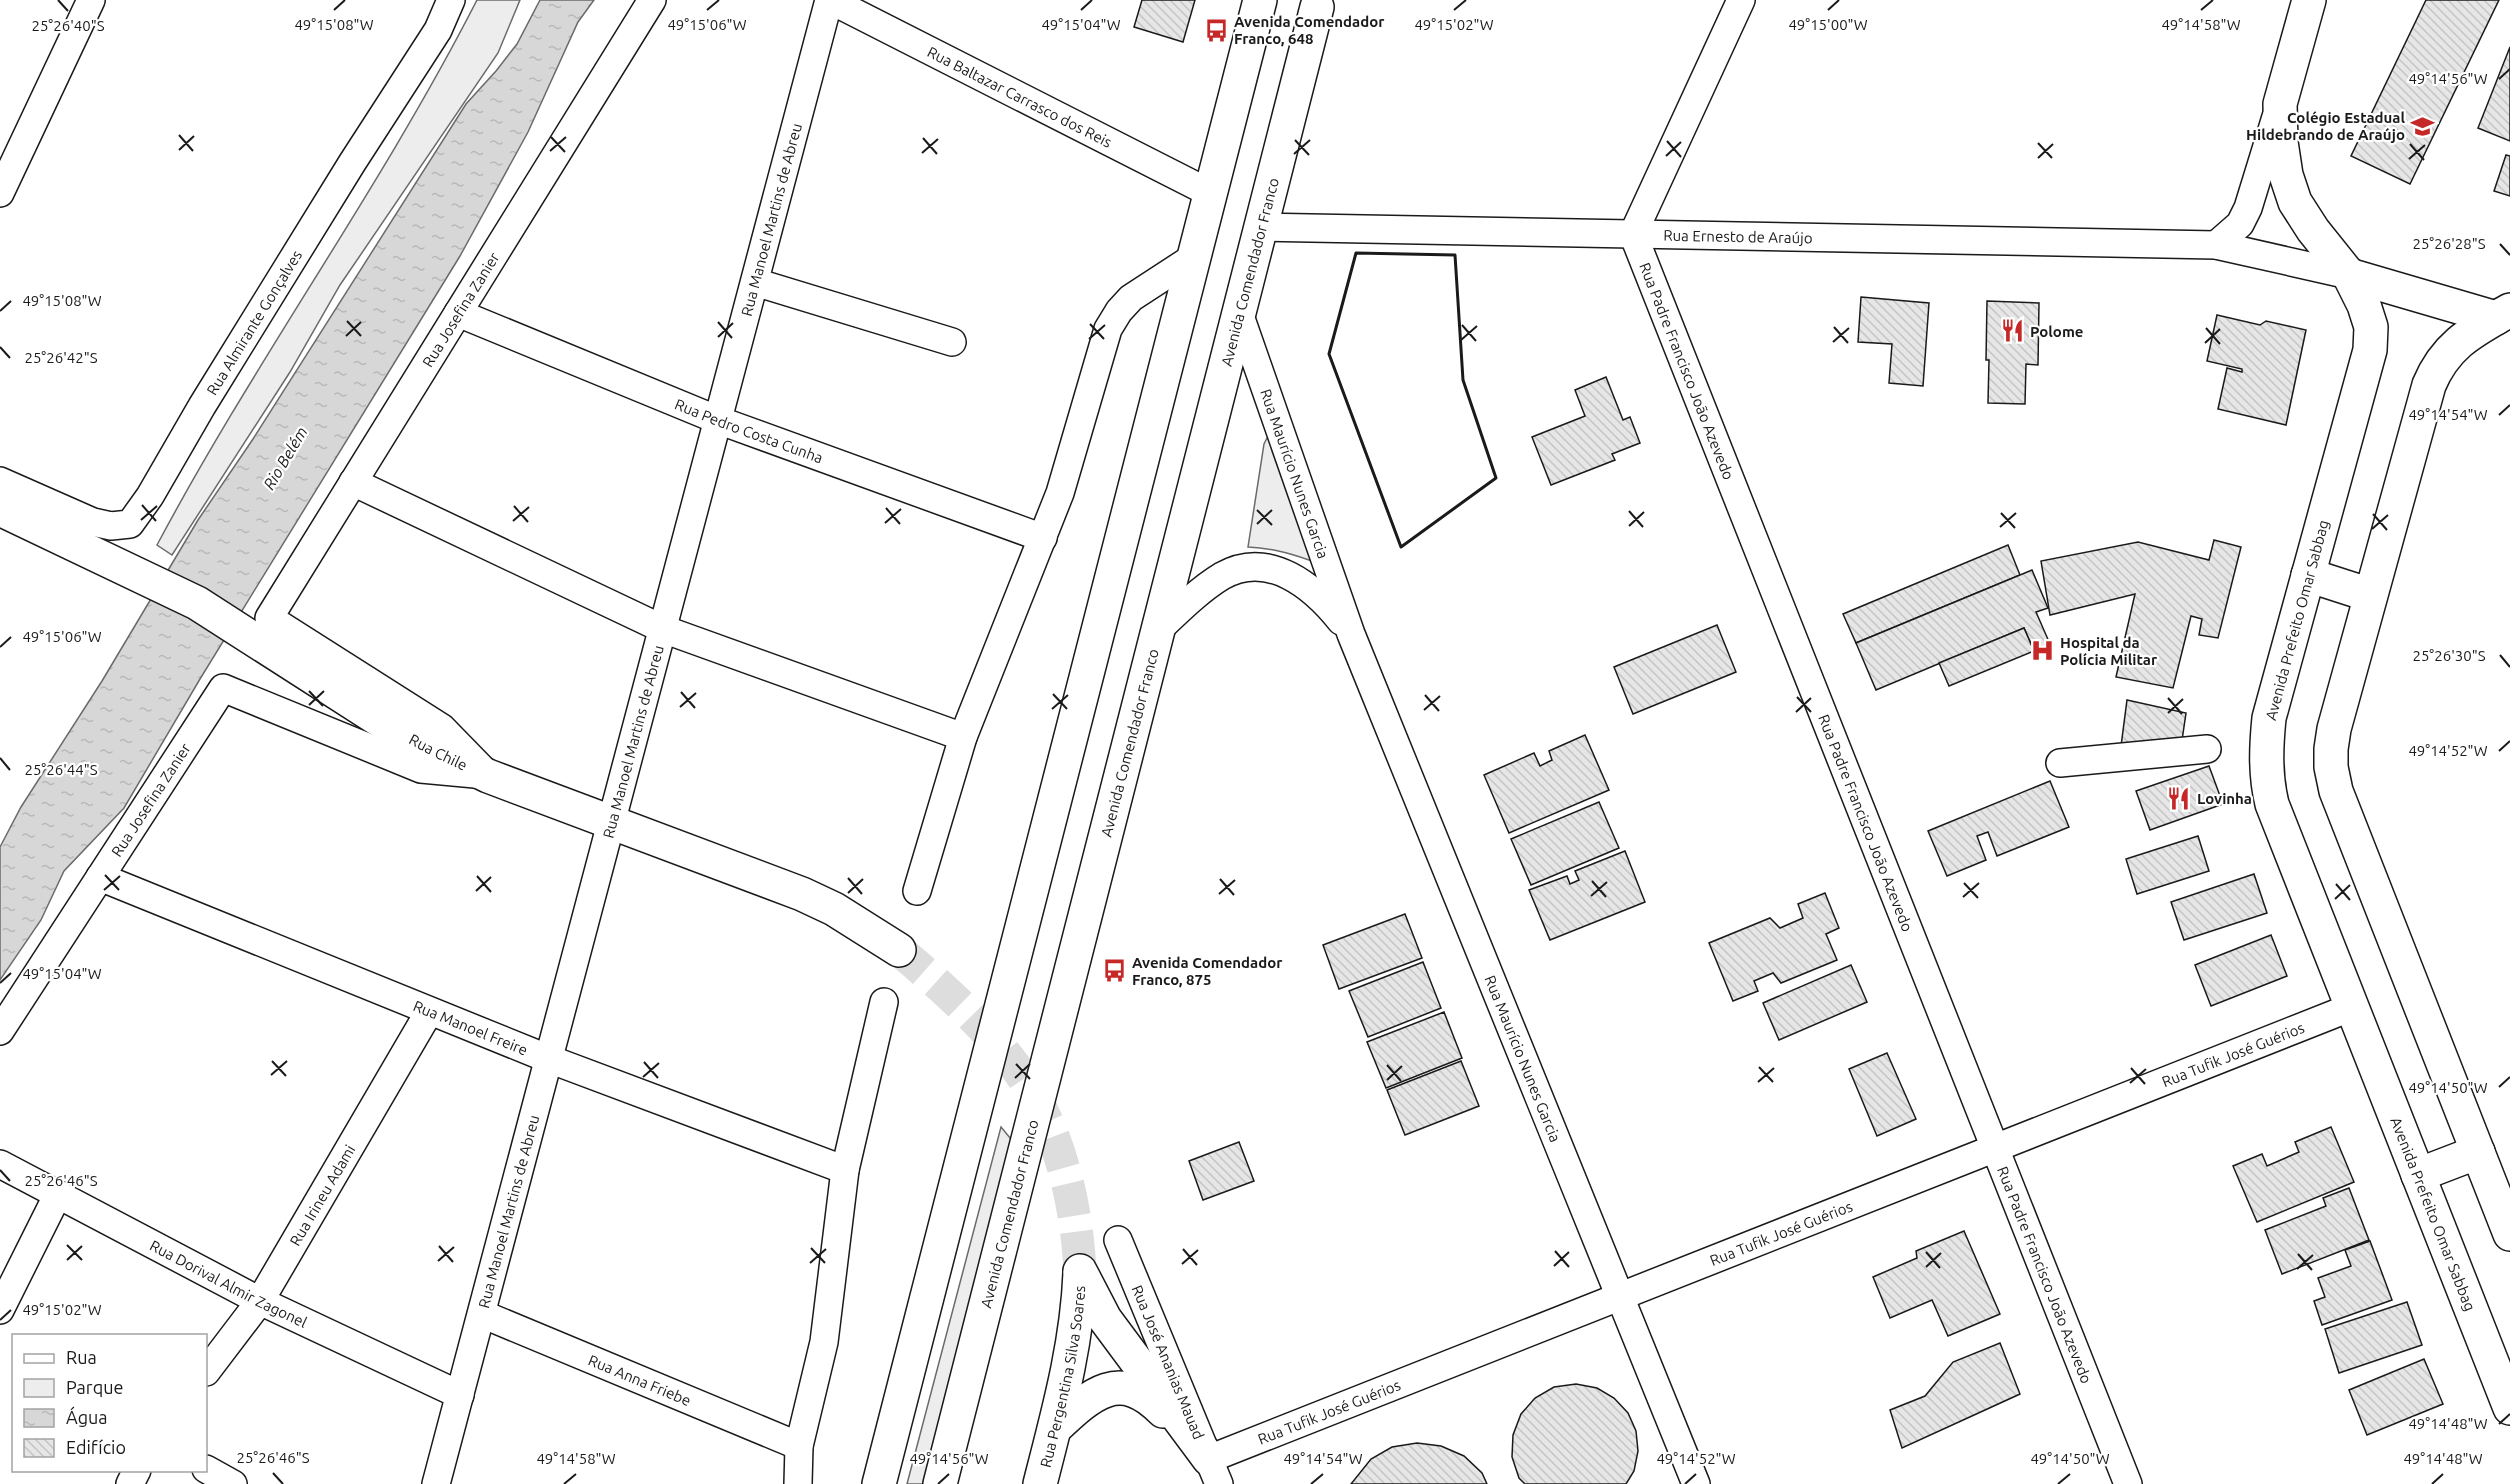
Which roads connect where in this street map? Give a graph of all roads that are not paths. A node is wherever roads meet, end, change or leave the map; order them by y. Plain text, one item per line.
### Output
1 (91, 0) edge
2 (451, 0) edge
3 (652, 0) edge
4 (830, 0) edge
5 (1260, 0) edge
6 (1741, 0) edge
7 (2309, 0) edge
8 (1318, 2) edge
9 (2280, 105) junction
10 (1210, 193) junction
11 (0, 194) edge
12 (1260, 227) junction
13 (1633, 234) junction
14 (2216, 245) junction
15 (1194, 257) junction
16 (2349, 275) junction
17 (755, 282) junction
18 (458, 313) junction
19 (1239, 313) junction
20 (2505, 319) edge
21 (952, 342) dead end
22 (718, 420) junction
23 (0, 481) edge
24 (353, 482) junction
25 (0, 509) edge
26 (1043, 538) junction
27 (2308, 575) junction
28 (2370, 596) junction
29 (663, 629) junction
30 (1158, 630) junction
31 (1351, 633) junction
32 (963, 737) junction
33 (2207, 749) dead end
34 (2060, 763) dead end
35 (488, 776) junction
36 (612, 822) junction
37 (100, 878) junction
38 (917, 891) dead end
39 (899, 950) tunnel mouth
40 (884, 1002) dead end
41 (2352, 1007) junction
42 (429, 1012) junction
43 (0, 1031) edge
44 (549, 1059) junction
45 (1995, 1148) junction
46 (2478, 1152) junction
47 (0, 1164) edge
48 (845, 1170) junction
49 (2418, 1175) junction
50 (58, 1194) junction
51 (2510, 1234) edge
52 (1118, 1240) dead end
53 (1620, 1296) junction
54 (260, 1301) junction
55 (0, 1310) edge
56 (482, 1314) junction
57 (207, 1371) edge
58 (460, 1395) junction
59 (2510, 1408) edge
60 (1054, 1428) junction
61 (799, 1446) junction
62 (207, 1470) edge
63 (1214, 1472) edge
64 (233, 1484) edge
65 (436, 1484) edge
66 (798, 1484) edge
67 (879, 1484) edge
68 (940, 1484) edge
69 (1040, 1484) edge
70 (1696, 1484) edge
71 (2128, 1484) edge

1 - 11 street
2 - 23 street, Rua Almirante Gonçalves
3 - 18 street, Rua Josefina Zanier
4 - 10 street, Rua Baltazar Carrasco dos Reis
4 - 17 street, Rua Manoel Martins de Abreu
5 - 10 main road
6 - 13 street
7 - 9 main road, Avenida Prefeito Omar Sabbag
8 - 12 main road, Avenida Comendador Franco
9 - 14 street
9 - 16 main road, Avenida Prefeito Omar Sabbag
10 - 15 main road
12 - 13 street, Rua Ernesto de Araújo
12 - 19 main road, Avenida Comendador Franco
13 - 14 street, Rua Ernesto de Araújo
13 - 45 street, Rua Padre Francisco João Azevedo
14 - 16 street, Rua Ernesto de Araújo
15 - 26 street
15 - 67 main road
16 - 20 main road
16 - 27 main road, Avenida Prefeito Omar Sabbag
17 - 21 street
17 - 22 street, Rua Manoel Martins de Abreu
18 - 22 street, Rua Pedro Costa Cunha
18 - 24 street, Rua Josefina Zanier
19 - 30 main road, Avenida Comendador Franco
19 - 31 street, Rua Maurício Nunes Garcia
20 - 28 main road
22 - 26 street, Rua Pedro Costa Cunha
22 - 29 street, Rua Manoel Martins de Abreu
24 - 29 street
24 - 35 street, Rua Josefina Zanier
25 - 35 main road, Rua Chile
26 - 32 street
27 - 28 main road
27 - 41 main road, Avenida Prefeito Omar Sabbag
28 - 46 main road
29 - 32 street
29 - 36 street, Rua Manoel Martins de Abreu
30 - 31 street, Rua Maurício Nunes Garcia
30 - 68 main road, Avenida Comendador Franco
31 - 53 street, Rua Maurício Nunes Garcia
32 - 38 street
33 - 34 street
35 - 36 main road, Rua Chile
35 - 37 street, Rua Josefina Zanier
36 - 39 main road, Rua Chile
36 - 44 street, Rua Manoel Martins de Abreu
37 - 42 street, Rua Manoel Freire
37 - 43 street, Rua Josefina Zanier
40 - 48 street
41 - 45 street, Rua Tufik José Guérios
41 - 49 main road, Avenida Prefeito Omar Sabbag
42 - 44 street, Rua Manoel Freire
42 - 54 street, Rua Irineu Adami
44 - 48 street, Rua Manoel Freire
44 - 56 street, Rua Manoel Martins de Abreu
45 - 53 street, Rua Tufik José Guérios
45 - 71 street, Rua Padre Francisco João Azevedo
46 - 49 main road
46 - 51 main road
47 - 50 street, Rua Dorival Almir Zagonel
48 - 61 street
49 - 59 main road, Avenida Prefeito Omar Sabbag
50 - 54 street, Rua Dorival Almir Zagonel
50 - 55 street
52 - 63 street, Rua José Ananias Mauad
53 - 63 street, Rua Tufik José Guérios
53 - 70 street, Rua Maurício Nunes Garcia
54 - 57 street, Rua Irineu Adami
54 - 58 street, Rua Dorival Almir Zagonel
56 - 58 street, Rua Manoel Martins de Abreu
56 - 61 street, Rua Anna Friebe
58 - 65 street, Rua Manoel Martins de Abreu
60 - 63 main road
60 - 63 main road, Rua Pergentina Silva Soares
60 - 69 main road, Rua Pergentina Silva Soares
61 - 66 street
62 - 64 street

